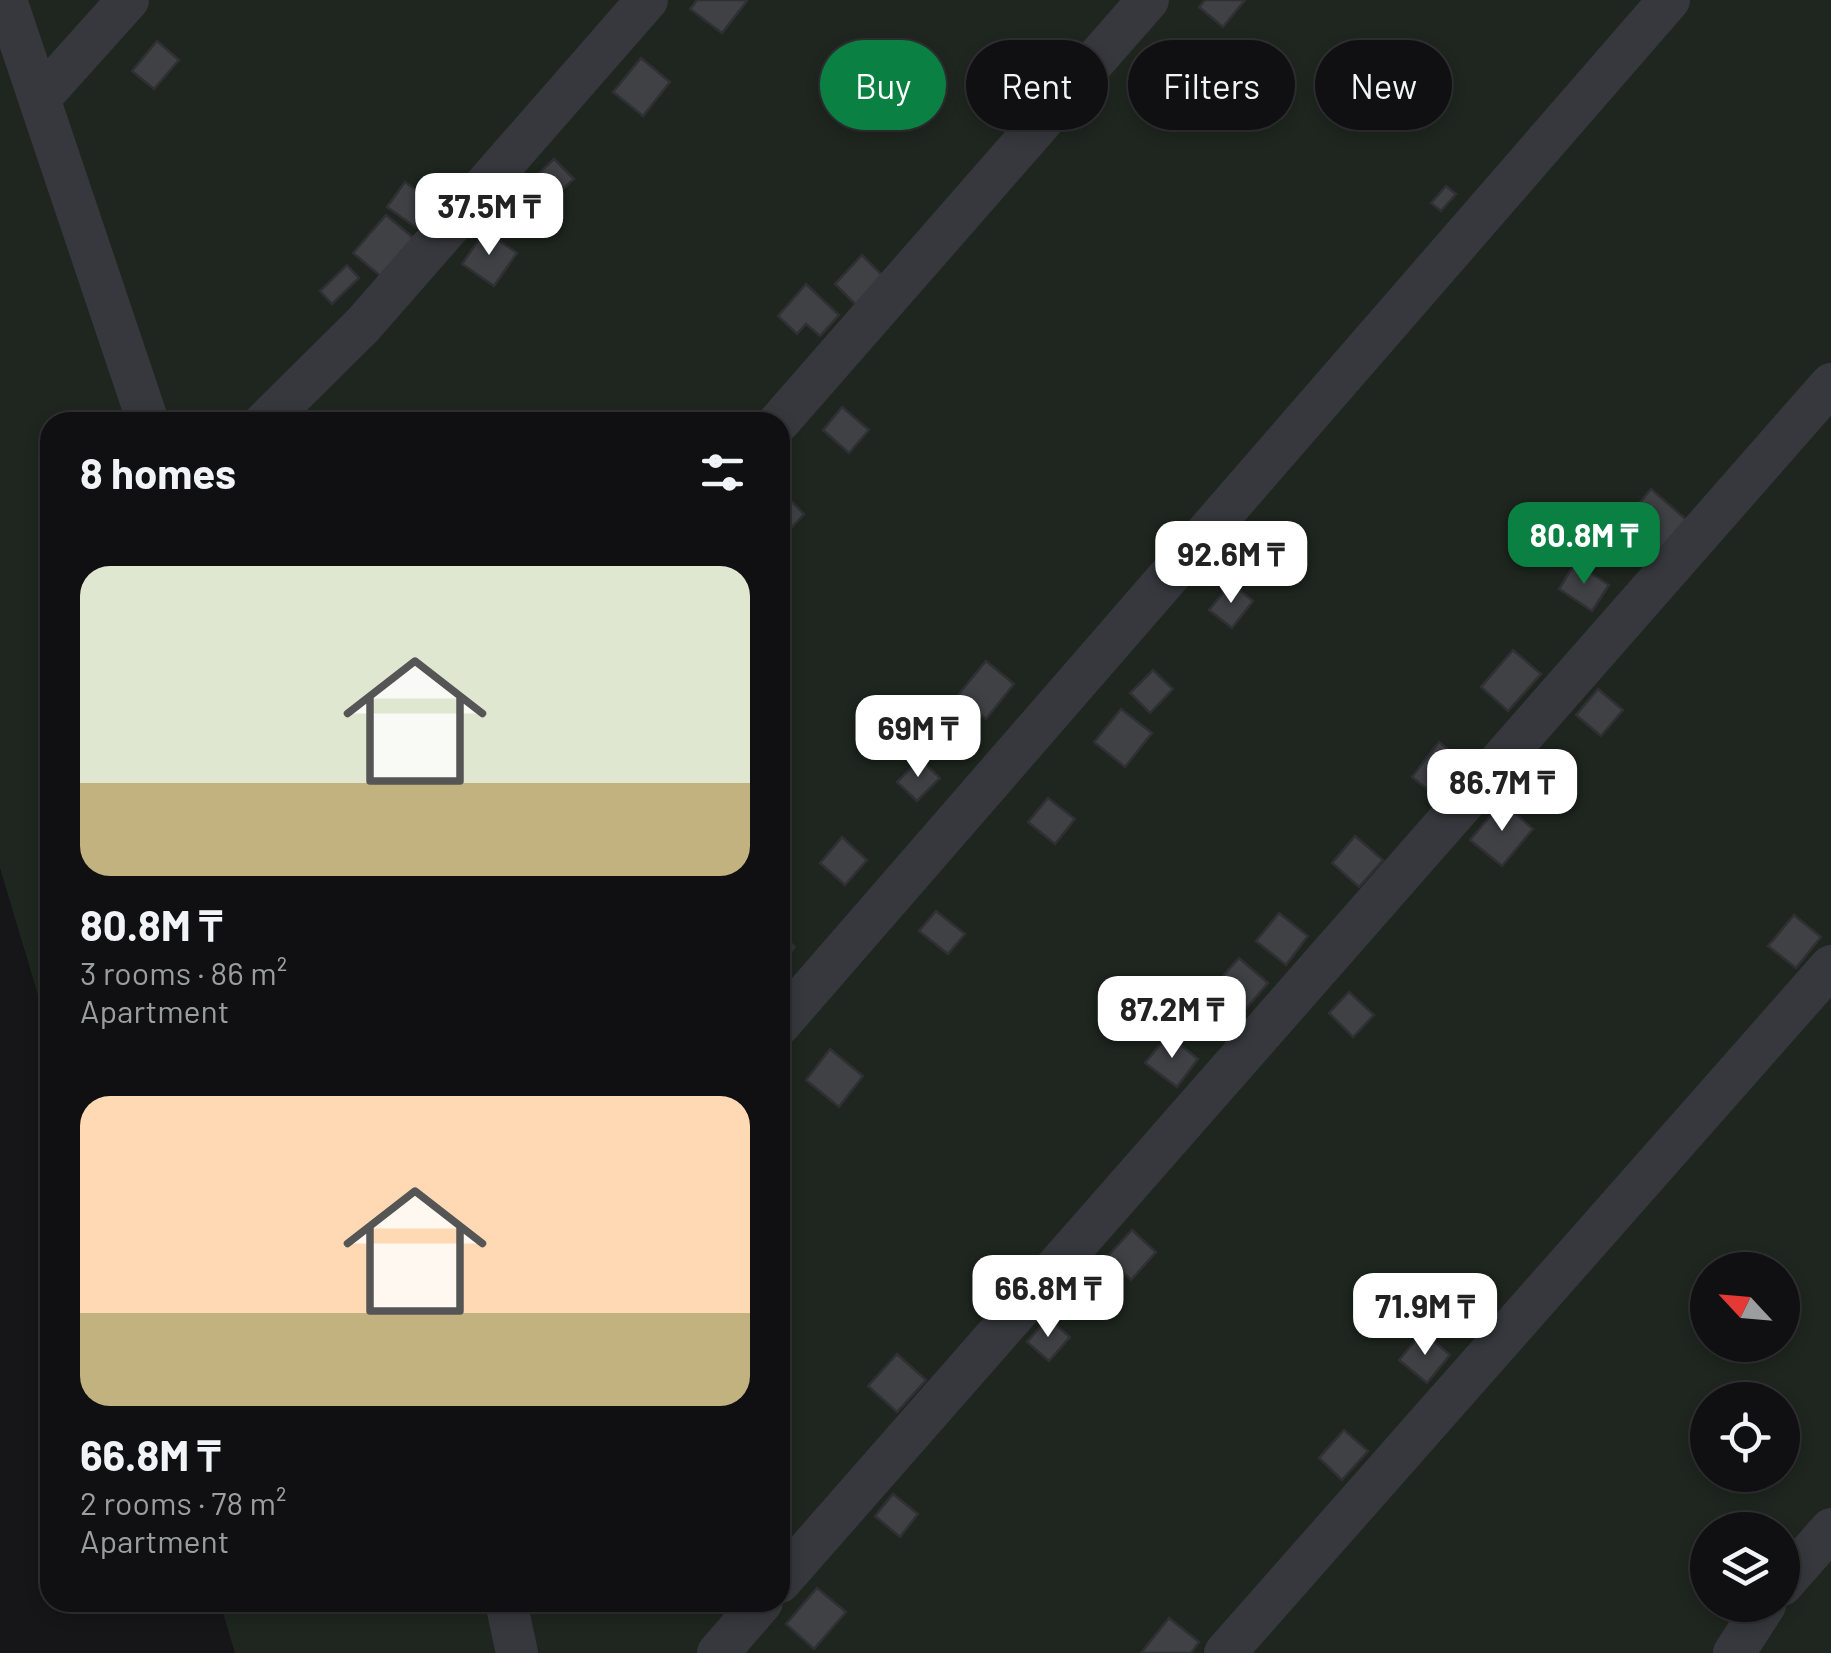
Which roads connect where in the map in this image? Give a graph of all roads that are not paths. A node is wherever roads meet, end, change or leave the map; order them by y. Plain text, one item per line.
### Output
1 (6, 0) edge
2 (128, 0) edge
3 (647, 0) edge
4 (1148, 0) edge
5 (1669, 0) edge
6 (40, 98) junction
7 (1831, 384) edge
8 (145, 412) edge
9 (274, 412) edge
10 (788, 412) edge
11 (1831, 966) edge
12 (790, 1012) edge
13 (1831, 1529) edge
14 (1800, 1564) edge
15 (790, 1571) edge
16 (508, 1612) edge
17 (753, 1612) edge
18 (1755, 1622) edge
19 (517, 1653) edge
20 (718, 1653) edge
21 (1225, 1653) edge
22 (1734, 1653) edge

1 - 6 street
2 - 6 street
3 - 9 street
4 - 10 street
5 - 12 street
6 - 8 street
7 - 15 street
11 - 21 street
13 - 14 street
16 - 19 street
17 - 20 street
18 - 22 street

